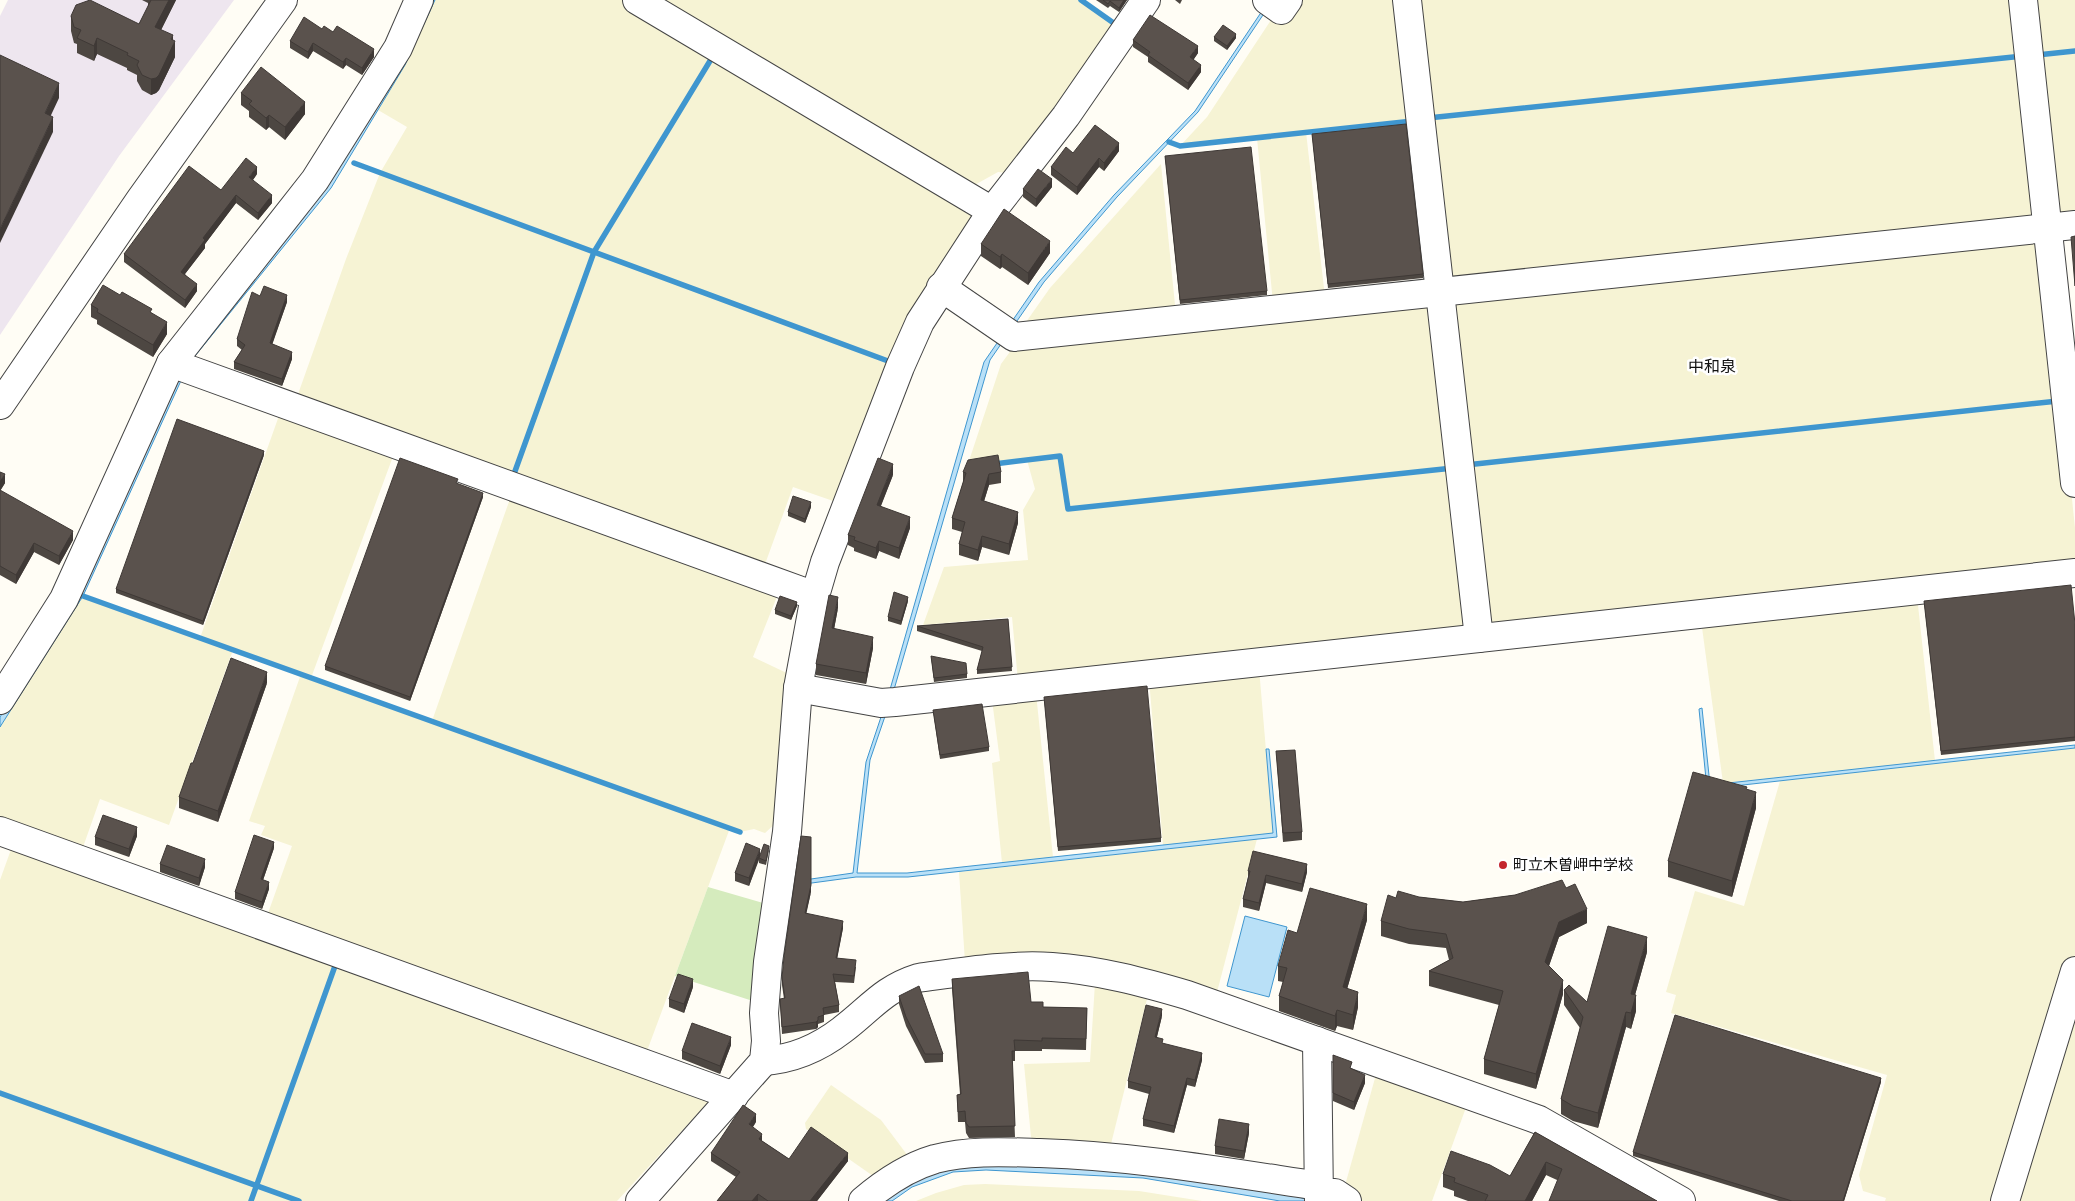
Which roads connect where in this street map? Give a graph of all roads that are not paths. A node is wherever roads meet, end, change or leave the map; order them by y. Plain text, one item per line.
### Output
1 (283, 0) edge
2 (418, 0) edge
3 (637, 0) edge
4 (1146, 0) edge
5 (1408, 0) edge
6 (2022, 0) edge
7 (992, 211) junction
8 (2075, 225) edge
9 (2048, 228) junction
10 (941, 287) junction
11 (1441, 293) junction
12 (180, 366) junction
13 (0, 405) edge
14 (2075, 482) edge
15 (2075, 573) edge
16 (815, 596) junction
17 (1479, 638) junction
18 (798, 688) junction
19 (0, 700) edge
20 (0, 830) edge
21 (2075, 971) edge
22 (1317, 1041) junction
23 (764, 1061) junction
24 (734, 1096) junction
25 (1319, 1194) edge
26 (640, 1201) edge
27 (863, 1201) edge
28 (1347, 1201) edge
29 (1681, 1201) edge
30 (2005, 1201) edge

1 - 13 street
2 - 12 street
3 - 7 street
4 - 7 street
5 - 11 street
6 - 9 street
7 - 10 street
8 - 9 street
9 - 11 street
9 - 14 street
10 - 11 street
10 - 16 street
11 - 17 street
12 - 16 street
12 - 19 street
15 - 17 street
16 - 18 street
17 - 18 street
18 - 23 street
20 - 24 street
21 - 30 street
22 - 23 street
22 - 25 street
22 - 29 street
23 - 24 street
24 - 26 street
25 - 27 street
25 - 28 street

